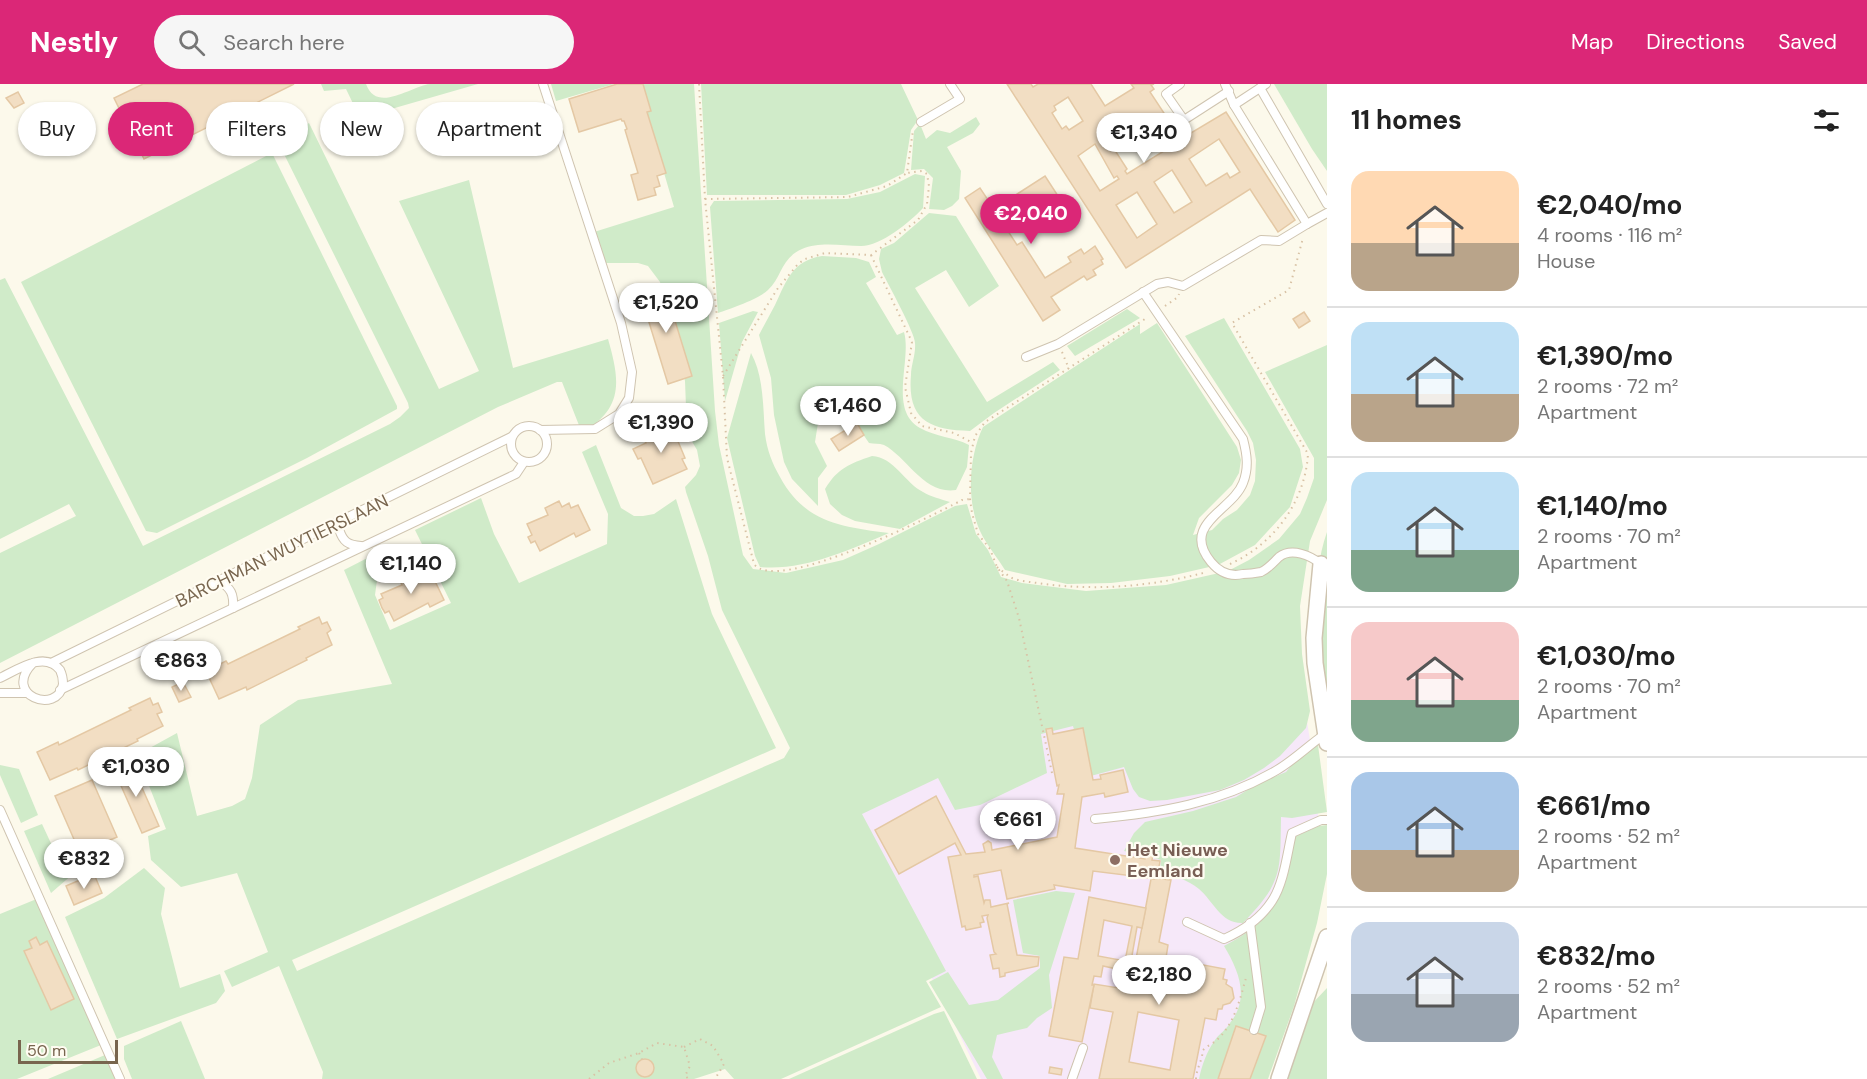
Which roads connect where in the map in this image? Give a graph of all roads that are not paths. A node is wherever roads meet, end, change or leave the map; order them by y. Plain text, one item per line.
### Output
1 (543, 84) edge
2 (951, 84) edge
3 (1180, 84) edge
4 (1263, 86) edge
5 (1227, 87) edge
6 (1234, 105) junction
7 (919, 122) road end
8 (1327, 204) edge
9 (1327, 213) edge
10 (1307, 224) junction
11 (1143, 292) junction
12 (1026, 357) dead end
13 (540, 430) junction
14 (511, 437) junction
15 (524, 462) junction
16 (343, 521) junction
17 (363, 547) junction
18 (1321, 564) joint
19 (219, 581) junction
20 (233, 608) junction
21 (33, 663) junction
22 (51, 663) junction
23 (0, 678) edge
24 (60, 690) junction
25 (0, 693) edge
26 (27, 693) junction
27 (1325, 709) edge
28 (1326, 739) edge
29 (0, 810) edge
30 (1095, 819) dead end
31 (1327, 820) edge
32 (1186, 922) dead end
33 (1250, 923) junction
34 (1327, 937) edge
35 (1254, 1030) dead end
36 (1083, 1048) dead end
37 (120, 1079) edge
38 (1072, 1079) edge
39 (1279, 1079) edge

1 - 13 lane
2 - 7 lane
3 - 5 lane
4 - 6 lane
4 - 8 lane
5 - 6 lane
6 - 10 lane
9 - 10 lane
10 - 11 lane
11 - 12 lane
11 - 18 lane
13 - 14 lane
13 - 15 lane
14 - 15 lane
14 - 16 lane, BARCHMAN WUYTIERSLAAN
15 - 17 lane, BARCHMAN WUYTIERSLAAN
16 - 17 lane
16 - 19 lane, BARCHMAN WUYTIERSLAAN
17 - 20 lane, BARCHMAN WUYTIERSLAAN
18 - 27 street
19 - 20 lane
19 - 22 lane, BARCHMAN WUYTIERSLAAN
20 - 24 lane, BARCHMAN WUYTIERSLAAN
21 - 22 lane, BARCHMAN WUYTIERSLAAN
21 - 23 lane, BARCHMAN WUYTIERSLAAN
21 - 26 lane
22 - 24 lane
24 - 26 lane, BARCHMAN WUYTIERSLAAN
25 - 26 lane, BARCHMAN WUYTIERSLAAN
27 - 28 street
28 - 30 lane
29 - 37 lane
31 - 33 lane
32 - 33 lane
33 - 35 lane
34 - 39 street
36 - 38 lane

